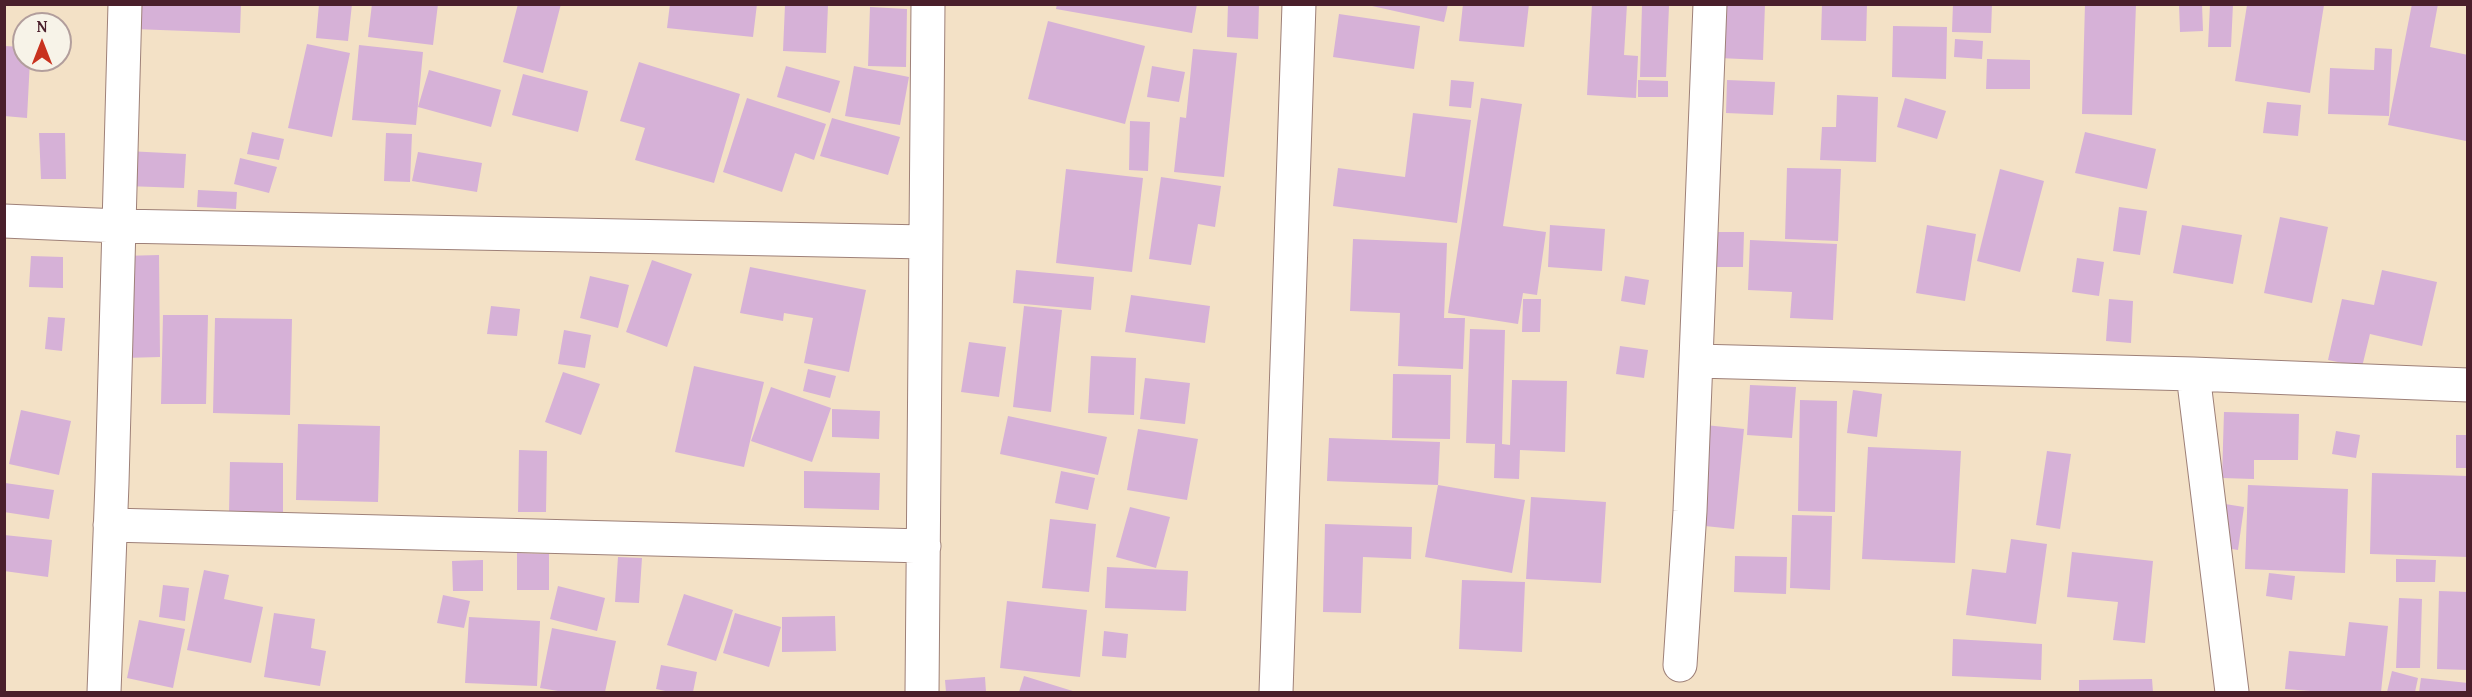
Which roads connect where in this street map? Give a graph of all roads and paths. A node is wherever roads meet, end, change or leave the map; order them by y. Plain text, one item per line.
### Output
1 (125, 4) edge
2 (928, 4) edge
3 (1299, 4) edge
4 (1710, 4) edge
5 (4, 221) edge
6 (120, 226) junction
7 (926, 242) junction
8 (1696, 361) junction
9 (2193, 374) junction
10 (2468, 385) edge
11 (110, 525) junction
12 (924, 546) junction
13 (1680, 665) dead end
14 (104, 693) edge
15 (922, 693) edge
16 (1276, 693) edge
17 (2232, 693) edge

1 - 6 street
2 - 7 street
3 - 16 street
4 - 8 street
5 - 6 street
6 - 7 street
6 - 11 street
7 - 12 street
8 - 9 street
8 - 13 street
9 - 10 street
9 - 17 street
11 - 12 street
11 - 14 street
12 - 15 street

